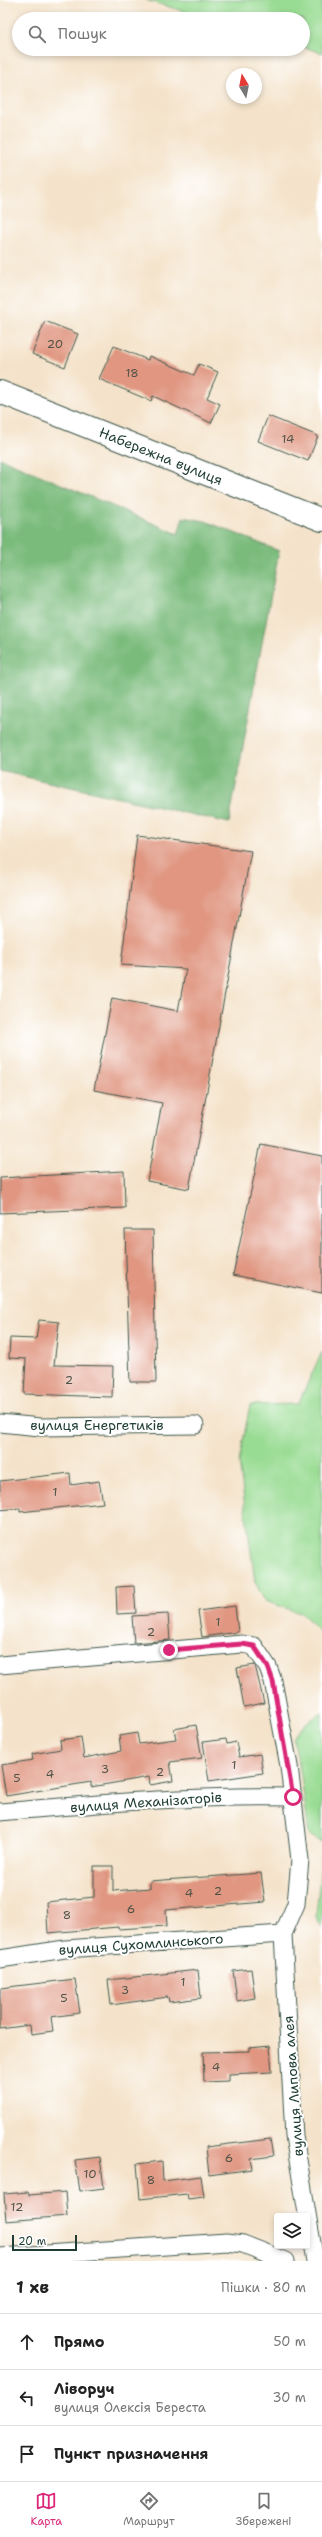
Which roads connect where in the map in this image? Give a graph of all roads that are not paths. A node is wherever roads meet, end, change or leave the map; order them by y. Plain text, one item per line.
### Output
1 (0, 392) edge
2 (322, 520) edge
3 (0, 1423) edge
4 (195, 1425) dead end
5 (0, 1665) edge
6 (293, 1797) junction
7 (0, 1812) edge
8 (283, 1934) junction
9 (0, 1959) edge
10 (0, 2257) edge
11 (286, 2261) edge
12 (315, 2261) edge

1 - 2 main road, Набережна вулиця
3 - 4 street, вулиця Енергетиків
5 - 6 street
6 - 7 street, вулиця Механізаторів
6 - 8 street
8 - 9 street, вулиця Сухомлинського
8 - 12 street, вулиця Липова алея
10 - 11 street

